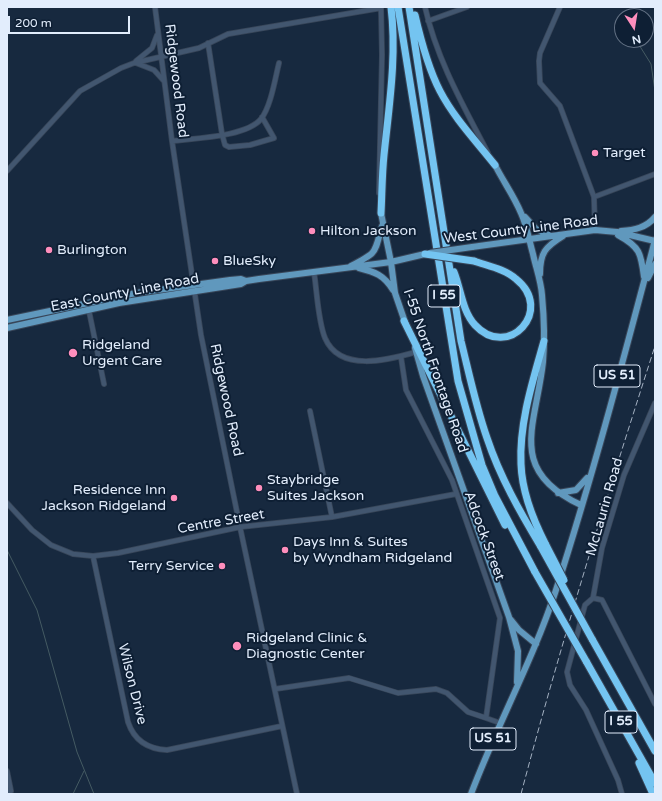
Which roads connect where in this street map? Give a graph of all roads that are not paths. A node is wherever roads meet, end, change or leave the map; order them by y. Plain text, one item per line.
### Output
1 (155, 7) edge
2 (391, 7) edge
3 (398, 7) edge
4 (409, 7) edge
5 (413, 7) edge
6 (425, 7) edge
7 (467, 7) edge
8 (560, 7) edge
9 (381, 8) edge
10 (428, 21) junction
11 (158, 30) junction
12 (208, 43) junction
13 (161, 57) junction
14 (134, 63) junction
15 (279, 63) dead end
16 (164, 81) junction
17 (262, 117) junction
18 (222, 134) junction
19 (172, 141) junction
20 (494, 165) junction
21 (7, 171) edge
22 (655, 174) edge
23 (594, 197) junction
24 (520, 211) junction
25 (381, 213) junction
26 (655, 217) edge
27 (382, 224) junction
28 (595, 230) junction
29 (613, 232) junction
30 (567, 233) junction
31 (549, 236) junction
32 (529, 239) junction
33 (655, 241) edge
34 (425, 254) junction
35 (413, 256) joint
36 (449, 260) junction
37 (391, 262) junction
38 (655, 264) edge
39 (356, 267) junction
40 (348, 268) junction
41 (314, 272) junction
42 (540, 282) junction
43 (644, 282) junction
44 (193, 288) junction
45 (395, 293) junction
46 (89, 311) junction
47 (7, 320) edge
48 (404, 321) junction
49 (7, 328) edge
50 (544, 341) junction
51 (416, 352) junction
52 (401, 357) junction
53 (104, 384) dead end
54 (655, 403) edge
55 (310, 411) dead end
56 (592, 470) junction
57 (558, 493) junction
58 (456, 494) junction
59 (7, 503) edge
60 (581, 505) junction
61 (332, 517) junction
62 (240, 527) junction
63 (544, 546) junction
64 (94, 556) junction
65 (534, 570) junction
66 (593, 598) junction
67 (509, 617) junction
68 (536, 644) junction
69 (517, 685) junction
70 (275, 689) junction
71 (655, 704) edge
72 (486, 718) junction
73 (500, 723) junction
74 (282, 726) junction
75 (627, 733) junction
76 (655, 751) edge
77 (7, 771) edge
78 (655, 783) edge
79 (7, 792) edge
80 (297, 794) edge
81 (471, 794) edge
82 (622, 794) edge
83 (652, 794) edge

1 - 11 street, Ridgewood Road
2 - 25 highway
3 - 65 highway, I 55
4 - 36 highway, I 55
5 - 20 highway
6 - 10 street
7 - 10 street
8 - 23 street
9 - 12 street
9 - 25 street, I-55 North Frontage Road
10 - 20 street
11 - 13 street, Ridgewood Road
11 - 14 street
12 - 13 street
12 - 18 street
13 - 14 street
13 - 16 street, Ridgewood Road
14 - 16 street
14 - 21 street
15 - 17 street
16 - 19 street, Ridgewood Road
17 - 18 street
17 - 18 street
18 - 19 street
19 - 44 street, Ridgewood Road
20 - 24 main road
22 - 23 street
23 - 28 street
24 - 31 main road
24 - 32 main road
25 - 27 main road, I-55 North Frontage Road
26 - 29 main road
27 - 37 main road, I-55 North Frontage Road
27 - 40 main road
28 - 29 main road, West County Line Road
28 - 30 main road, West County Line Road
29 - 33 main road, West County Line Road
29 - 43 main road
30 - 31 main road, West County Line Road
30 - 42 main road
31 - 32 main road, West County Line Road
32 - 34 main road, West County Line Road, bridge
32 - 42 main road
33 - 43 main road, US 51
34 - 35 main road, West County Line Road
34 - 36 highway, bridge
35 - 37 main road, East County Line Road
36 - 63 highway, I 55
37 - 39 main road, East County Line Road
37 - 45 main road, I-55 North Frontage Road
38 - 43 main road
39 - 40 main road, East County Line Road
39 - 45 main road
40 - 41 main road, East County Line Road
41 - 44 main road, East County Line Road
41 - 52 street
42 - 50 main road
43 - 56 main road, US 51
44 - 46 main road, East County Line Road
44 - 47 main road, East County Line Road
44 - 62 street, Ridgewood Road
45 - 48 main road, I-55 North Frontage Road
46 - 49 main road, East County Line Road
46 - 53 street
48 - 51 main road, I-55 North Frontage Road
48 - 65 highway
50 - 57 main road
50 - 63 highway
51 - 52 street
51 - 67 main road, I-55 North Frontage Road
52 - 58 street, Adcock Street
54 - 66 street, McLaurin Road
55 - 61 street
56 - 57 main road
56 - 60 main road, US 51
57 - 60 main road
58 - 61 street, Centre Street
58 - 72 street, Adcock Street
59 - 64 street, Centre Street
60 - 68 main road, US 51
61 - 62 street, Centre Street
62 - 64 street, Centre Street
62 - 70 street, Ridgewood Road
63 - 76 highway, I 55, bridge
64 - 74 street, Wilson Drive
65 - 75 highway, I 55, bridge
66 - 71 street
66 - 82 street
67 - 68 main road
67 - 69 main road, I-55 North Frontage Road
68 - 69 main road, US 51
69 - 73 main road, US 51
70 - 72 street
70 - 74 street, Ridgewood Road
72 - 73 street
73 - 81 main road, US 51
74 - 80 street, Ridgewood Road
75 - 78 highway, I 55
75 - 83 highway
77 - 79 street

